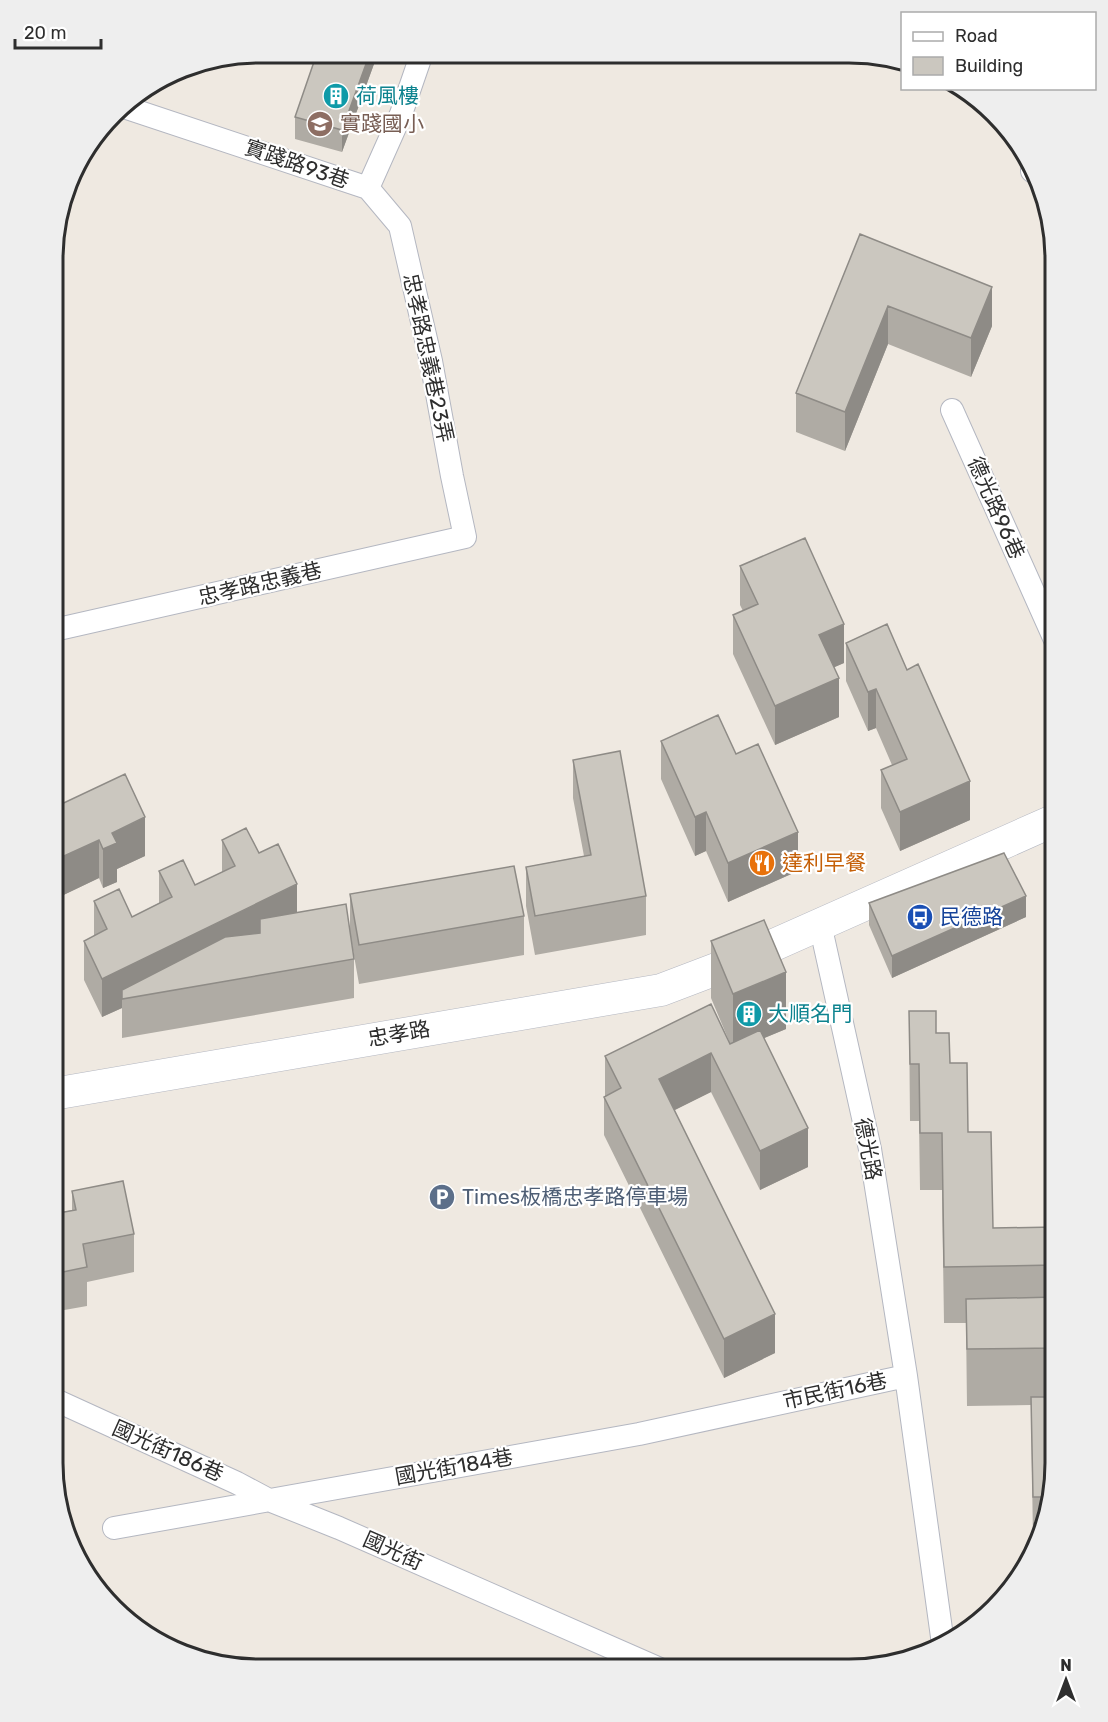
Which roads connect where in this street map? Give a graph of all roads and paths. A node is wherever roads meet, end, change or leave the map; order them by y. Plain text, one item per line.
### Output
1 (419, 63) edge
2 (133, 110) edge
3 (368, 188) junction
4 (952, 410) dead end
5 (465, 537) joint
6 (1045, 618) edge
7 (63, 628) edge
8 (1045, 824) edge
9 (820, 924) junction
10 (63, 1092) edge
11 (906, 1376) junction
12 (63, 1404) edge
13 (639, 1434) joint
14 (269, 1500) junction
15 (114, 1528) dead end
16 (942, 1635) edge
17 (637, 1659) edge

1 - 3 street, 實踐路93巷
2 - 3 street, 實踐路93巷
3 - 5 street, 忠孝路忠義巷23弄
4 - 6 street, 德光路96巷
5 - 7 street, 忠孝路忠義巷
8 - 9 street
9 - 10 street, 忠孝路
9 - 11 street, 德光路
11 - 13 street, 市民街16巷
11 - 16 street, 市民街16巷
12 - 14 street, 國光街186巷
13 - 14 street, 國光街184巷
14 - 15 street
14 - 17 street, 國光街

